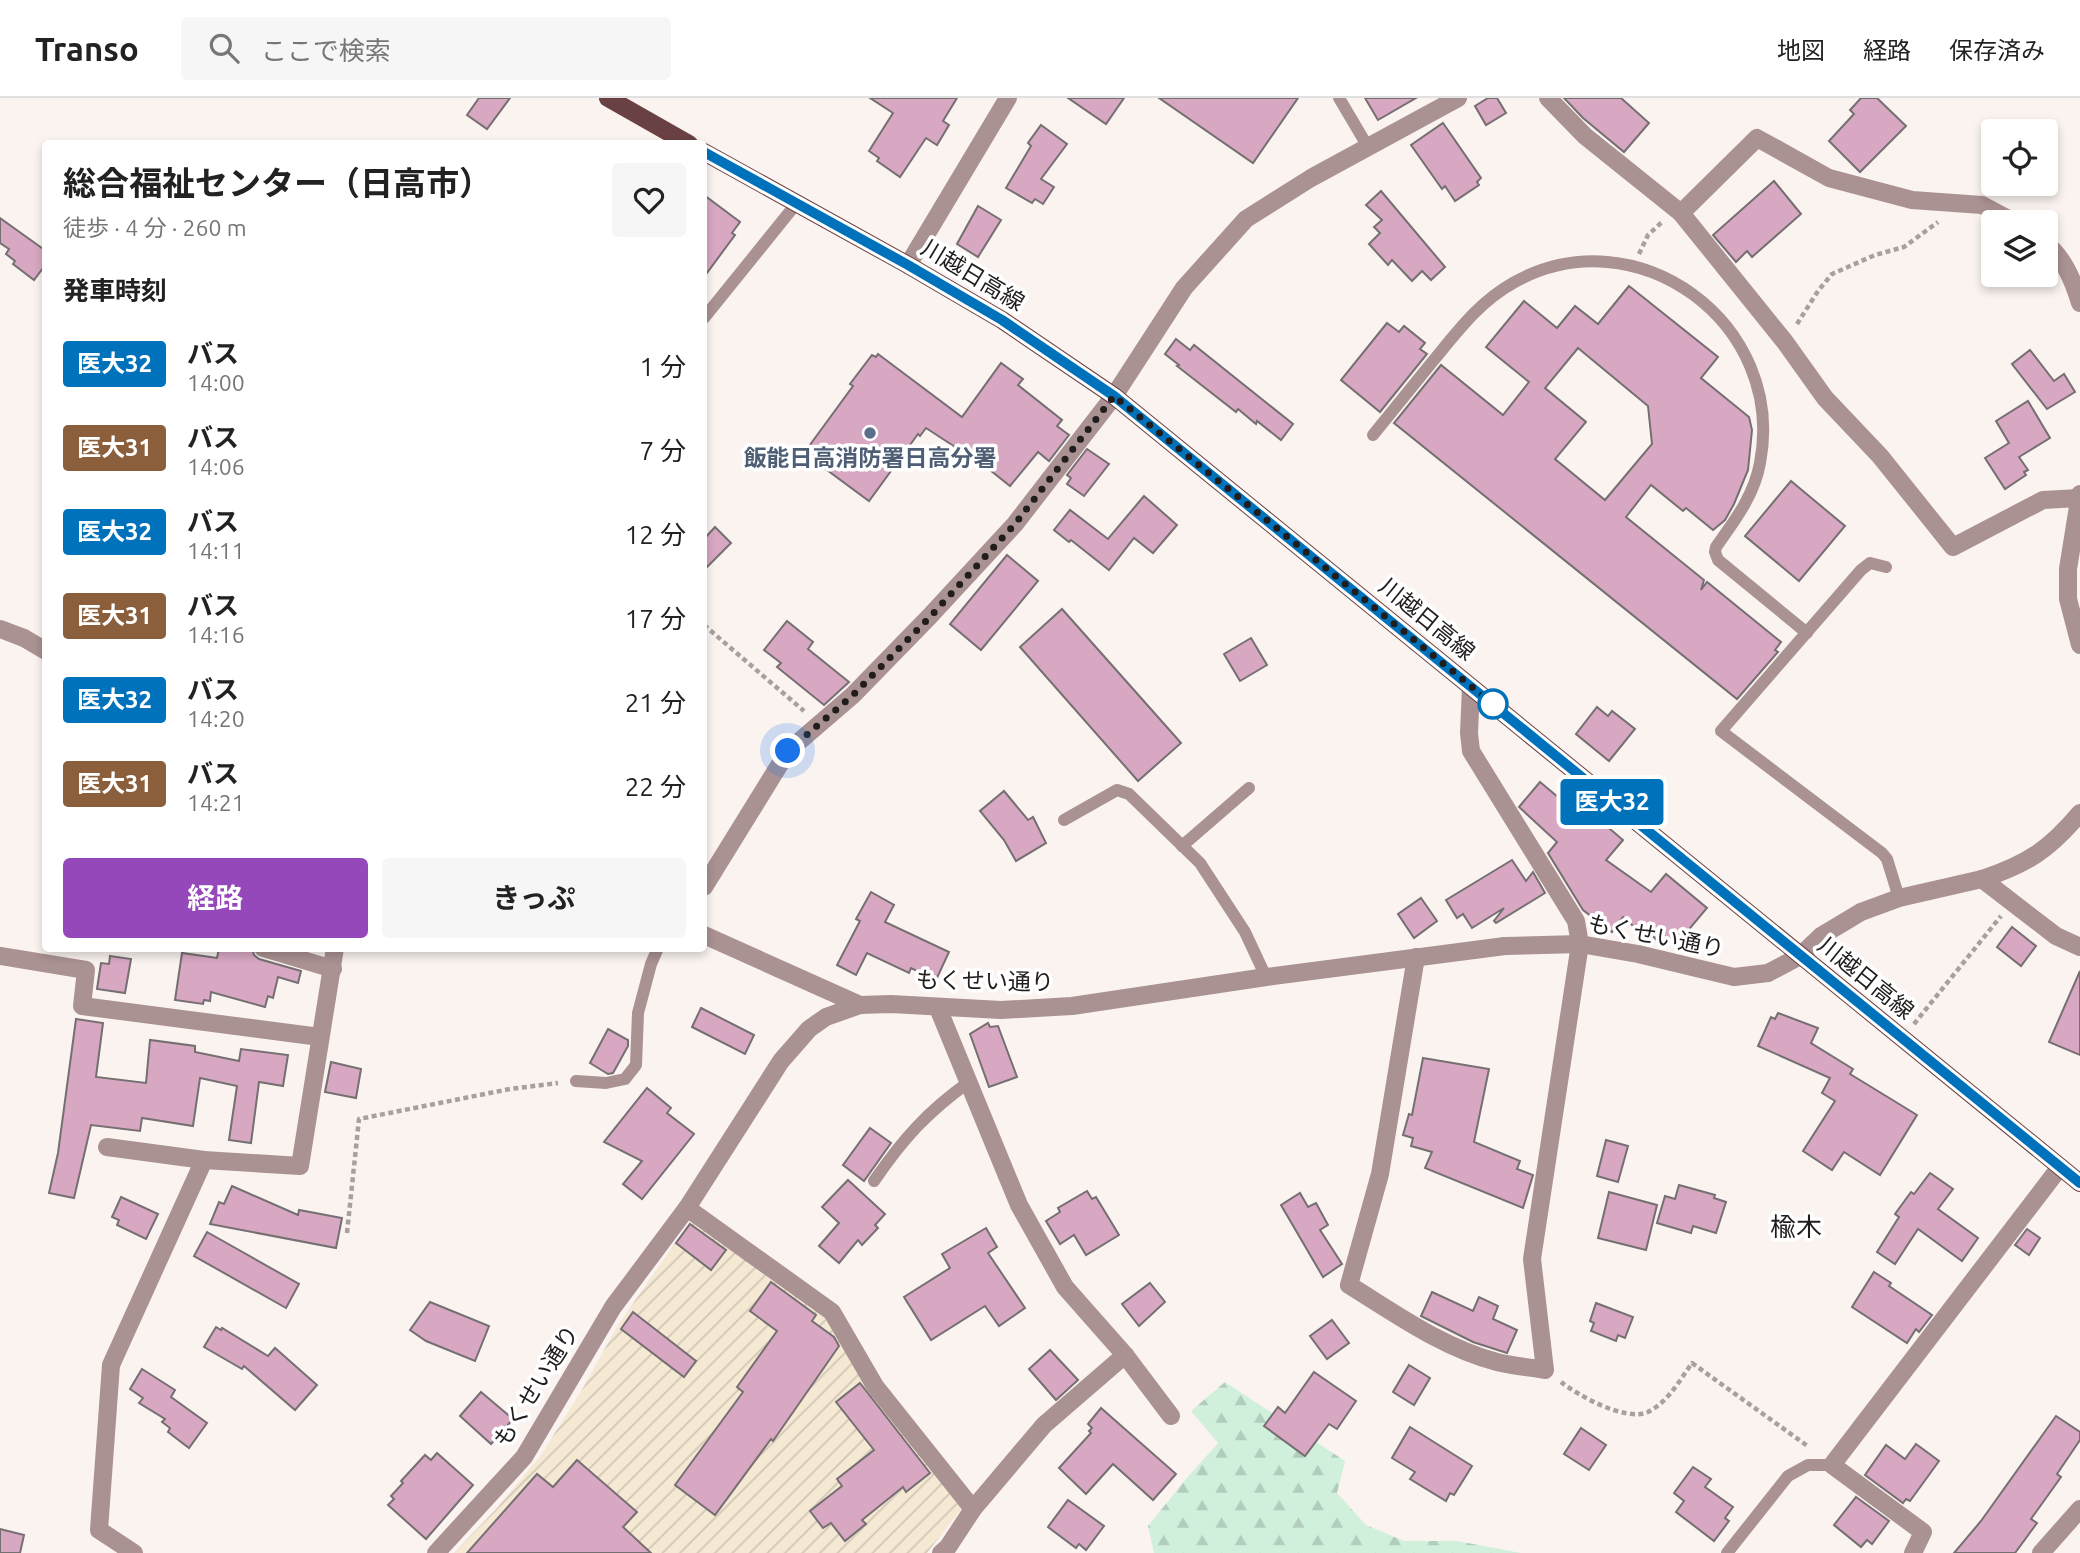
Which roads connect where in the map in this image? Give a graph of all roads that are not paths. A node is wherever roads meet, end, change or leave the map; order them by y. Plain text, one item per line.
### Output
1 (608, 98) edge
2 (1008, 98) edge
3 (1339, 98) edge
4 (1458, 98) edge
5 (1548, 98) edge
6 (1441, 103) edge
7 (682, 140) edge
8 (1368, 148) junction
9 (707, 154) edge
10 (796, 204) junction
11 (1991, 210) edge
12 (1678, 211) junction
13 (2058, 258) edge
14 (908, 265) junction
15 (2080, 303) edge
16 (707, 314) edge
17 (1114, 396) junction
18 (1373, 435) dead end
19 (2080, 496) edge
20 (1886, 567) dead end
21 (2074, 597) edge
22 (0, 629) edge
23 (1807, 633) junction
24 (2080, 645) edge
25 (42, 649) edge
26 (1471, 687) junction
27 (1249, 788) dead end
28 (2080, 813) edge
29 (1063, 820) dead end
30 (1182, 846) junction
31 (1982, 879) junction
32 (707, 882) edge
33 (1899, 898) junction
34 (707, 936) edge
35 (1580, 944) junction
36 (2080, 947) edge
37 (276, 952) edge
38 (335, 952) edge
39 (656, 952) edge
40 (0, 956) edge
41 (1800, 956) junction
42 (1416, 957) junction
43 (333, 969) junction
44 (1266, 976) junction
45 (860, 1005) junction
46 (938, 1008) junction
47 (320, 1037) junction
48 (576, 1081) road end
49 (969, 1082) junction
50 (107, 1147) dead end
51 (204, 1160) junction
52 (2060, 1167) junction
53 (874, 1181) dead end
54 (2080, 1183) edge
55 (687, 1208) junction
56 (1125, 1355) junction
57 (1171, 1416) dead end
58 (1832, 1465) junction
59 (973, 1509) junction
60 (2080, 1509) edge
61 (134, 1553) edge
62 (436, 1553) edge
63 (941, 1553) edge
64 (1727, 1553) edge
65 (1913, 1553) edge
66 (2041, 1553) edge

1 - 7 main road
2 - 14 street
3 - 8 lane
4 - 6 street
5 - 12 street
6 - 8 street
8 - 17 street
9 - 10 main road, 川越日高線
10 - 14 main road, 川越日高線
10 - 16 lane
11 - 12 street
12 - 19 street
13 - 15 street
14 - 17 main road, 川越日高線
17 - 26 main road, 川越日高線
17 - 32 street
18 - 23 lane
19 - 21 street
20 - 23 lane
21 - 24 street
22 - 25 street
23 - 33 lane
26 - 35 street
26 - 41 main road, 川越日高線
27 - 30 lane
28 - 31 street, もくせい通り
29 - 30 lane
30 - 44 lane
31 - 33 street, もくせい通り
31 - 36 street
33 - 41 street, もくせい通り
34 - 45 street
35 - 41 street, もくせい通り
35 - 42 street, もくせい通り
35 - 42 street
37 - 43 street
38 - 43 street
39 - 48 lane
40 - 47 street
41 - 52 main road, 川越日高線
42 - 44 street, もくせい通り
43 - 47 street
44 - 46 street, もくせい通り
45 - 46 street, もくせい通り
45 - 55 street, もくせい通り
46 - 49 street
47 - 51 street
49 - 53 lane
49 - 56 street
50 - 51 street
51 - 61 street
52 - 54 main road, 川越日高線
52 - 58 street
55 - 59 street
55 - 62 street, もくせい通り
56 - 57 street
56 - 59 street
58 - 64 lane
58 - 65 street
59 - 63 street
60 - 66 street

